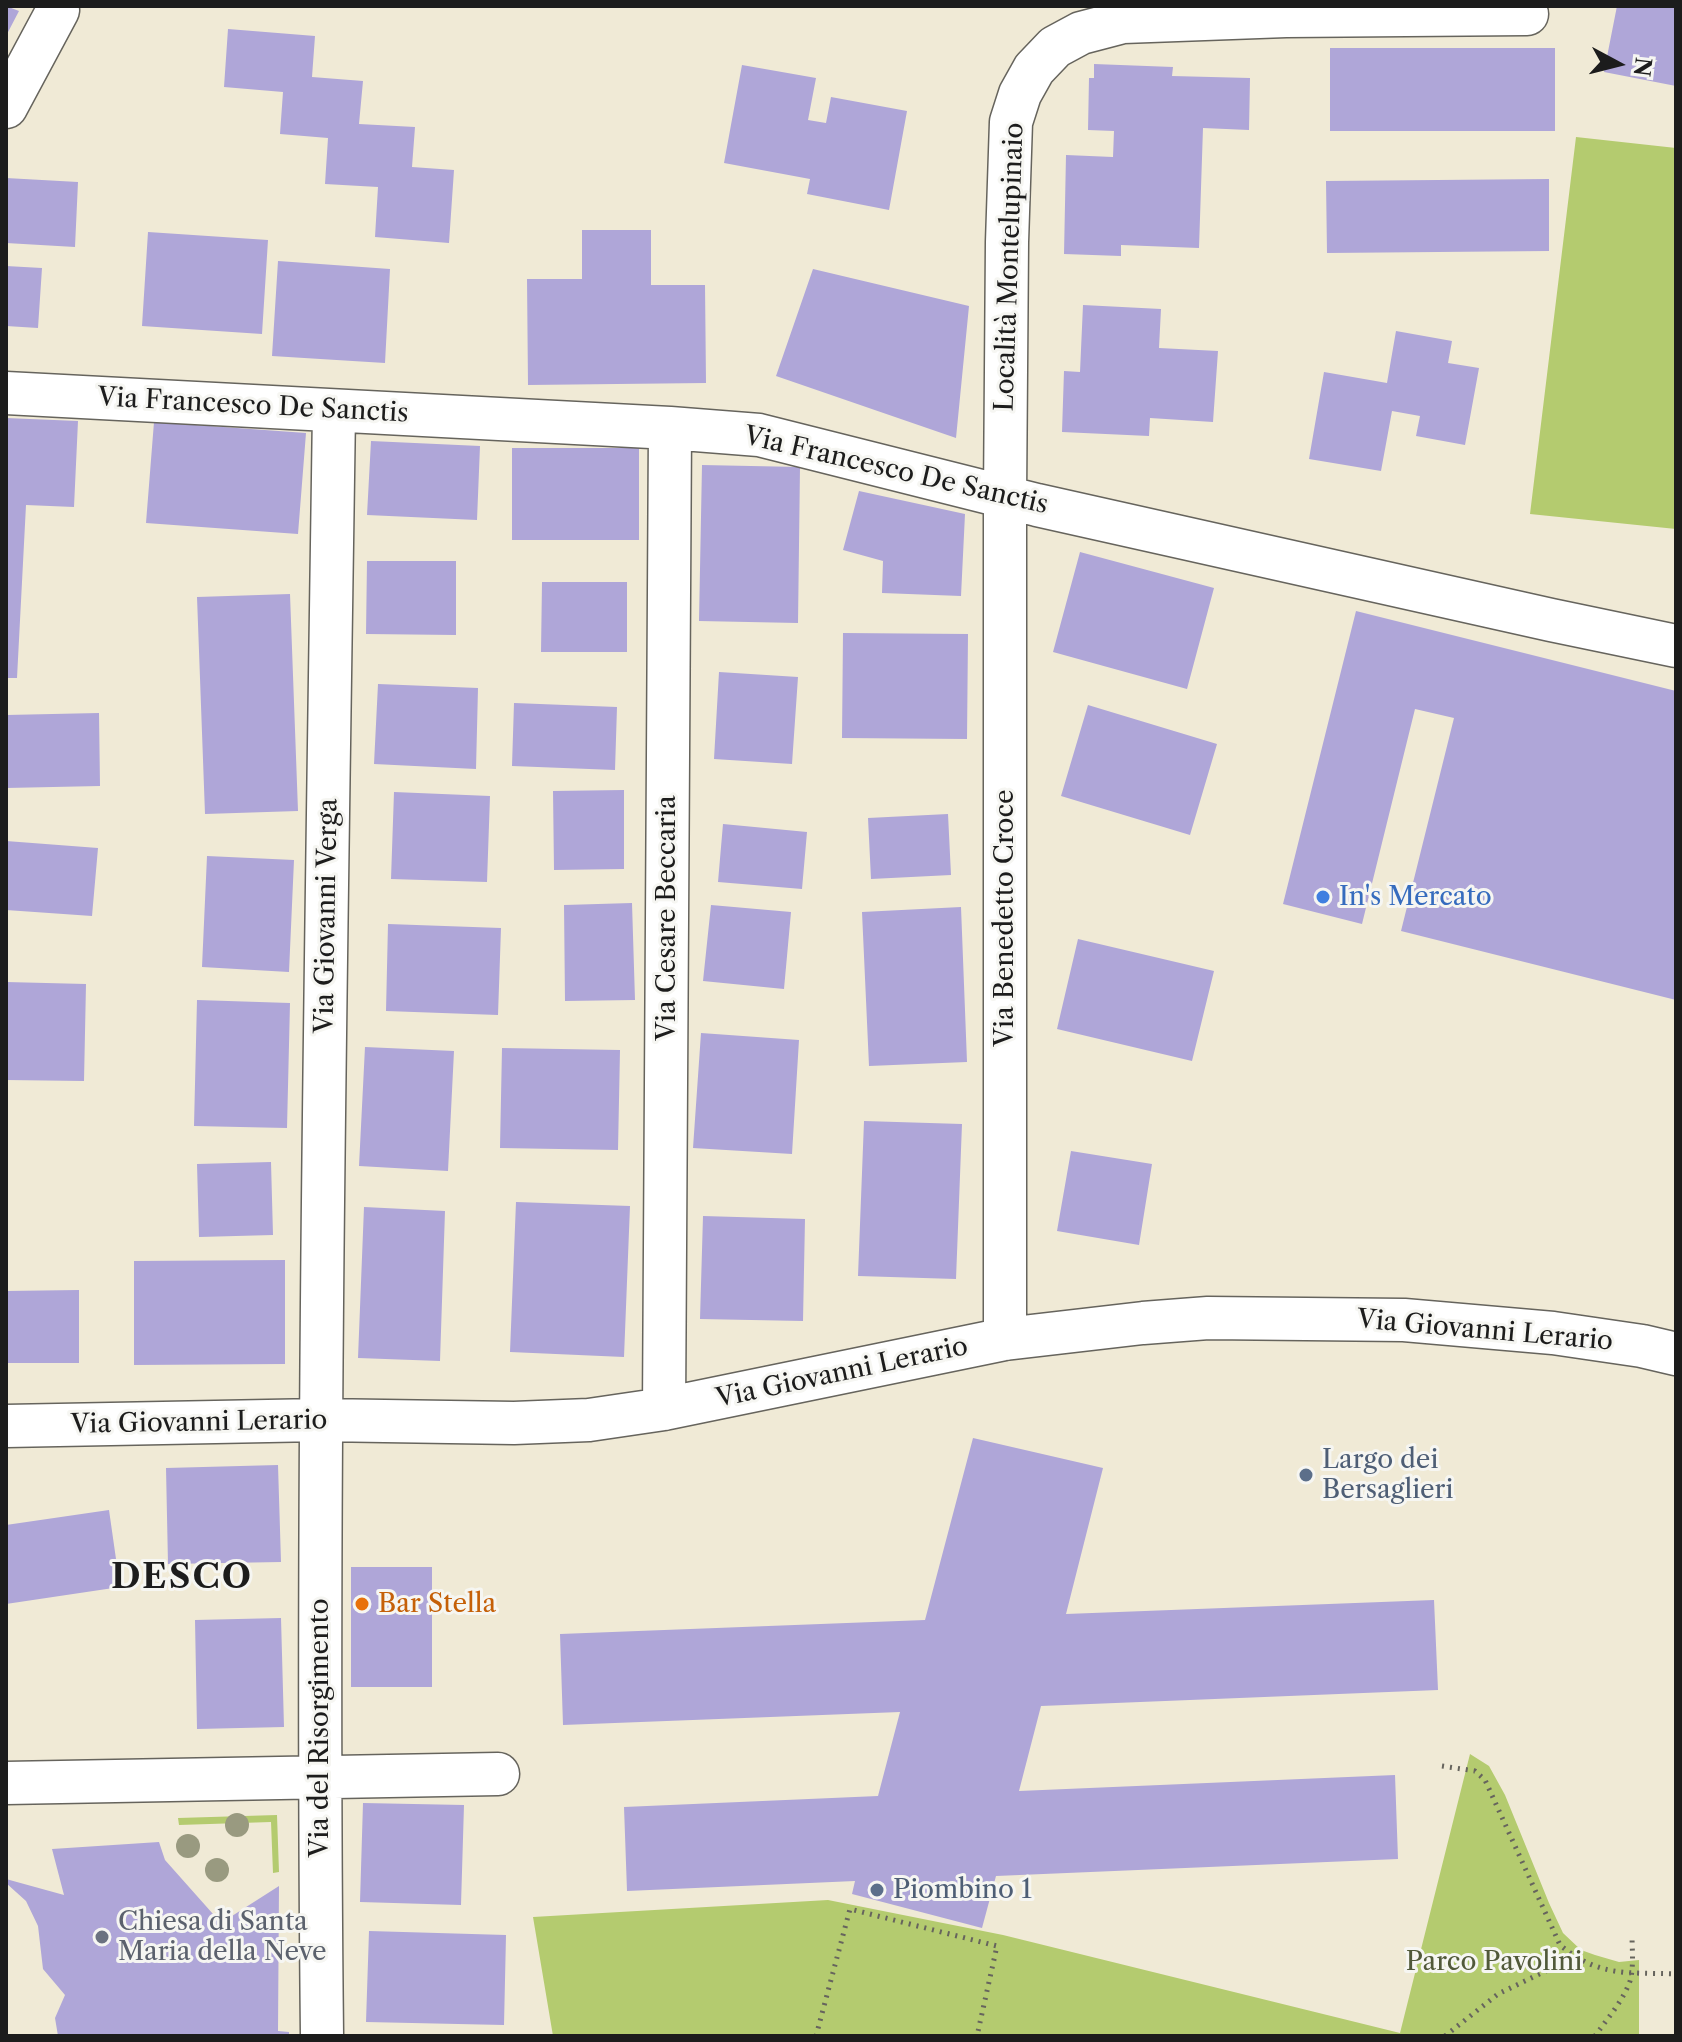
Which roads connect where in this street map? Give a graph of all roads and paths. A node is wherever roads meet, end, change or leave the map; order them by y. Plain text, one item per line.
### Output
1 (58, 10) dead end
2 (1527, 14) dead end
3 (6, 107) edge
4 (6, 393) edge
5 (334, 411) junction
6 (670, 428) junction
7 (1005, 498) junction
8 (1676, 646) edge
9 (1005, 1339) junction
10 (1676, 1354) edge
11 (664, 1409) junction
12 (320, 1420) junction
13 (6, 1426) edge
14 (1442, 1766) dead end
15 (498, 1774) dead end
16 (319, 1777) junction
17 (6, 1783) edge
18 (1632, 1935) dead end
19 (1570, 1953) junction
20 (1634, 1972) junction
21 (1676, 1974) edge
22 (322, 2036) edge
23 (816, 2036) edge
24 (977, 2036) edge
25 (1445, 2036) edge
26 (1595, 2036) edge

1 - 3 street
2 - 7 street, Località Montelupinaio
4 - 5 street, Via Francesco De Sanctis
5 - 6 street, Via Francesco De Sanctis
5 - 12 street, Via Giovanni Verga
6 - 7 street, Via Francesco De Sanctis
6 - 11 street, Via Cesare Beccaria
7 - 8 street, Via Francesco De Sanctis
7 - 9 street, Via Benedetto Croce
9 - 10 street, Via Giovanni Lerario
9 - 11 street, Via Giovanni Lerario
11 - 12 street, Via Giovanni Lerario
12 - 13 street, Via Giovanni Lerario
12 - 16 street, Via del Risorgimento
14 - 19 path
15 - 16 street
16 - 17 street
16 - 22 street, Via del Risorgimento
18 - 20 path
19 - 20 path
19 - 25 path
20 - 21 path
20 - 26 path
23 - 24 path

